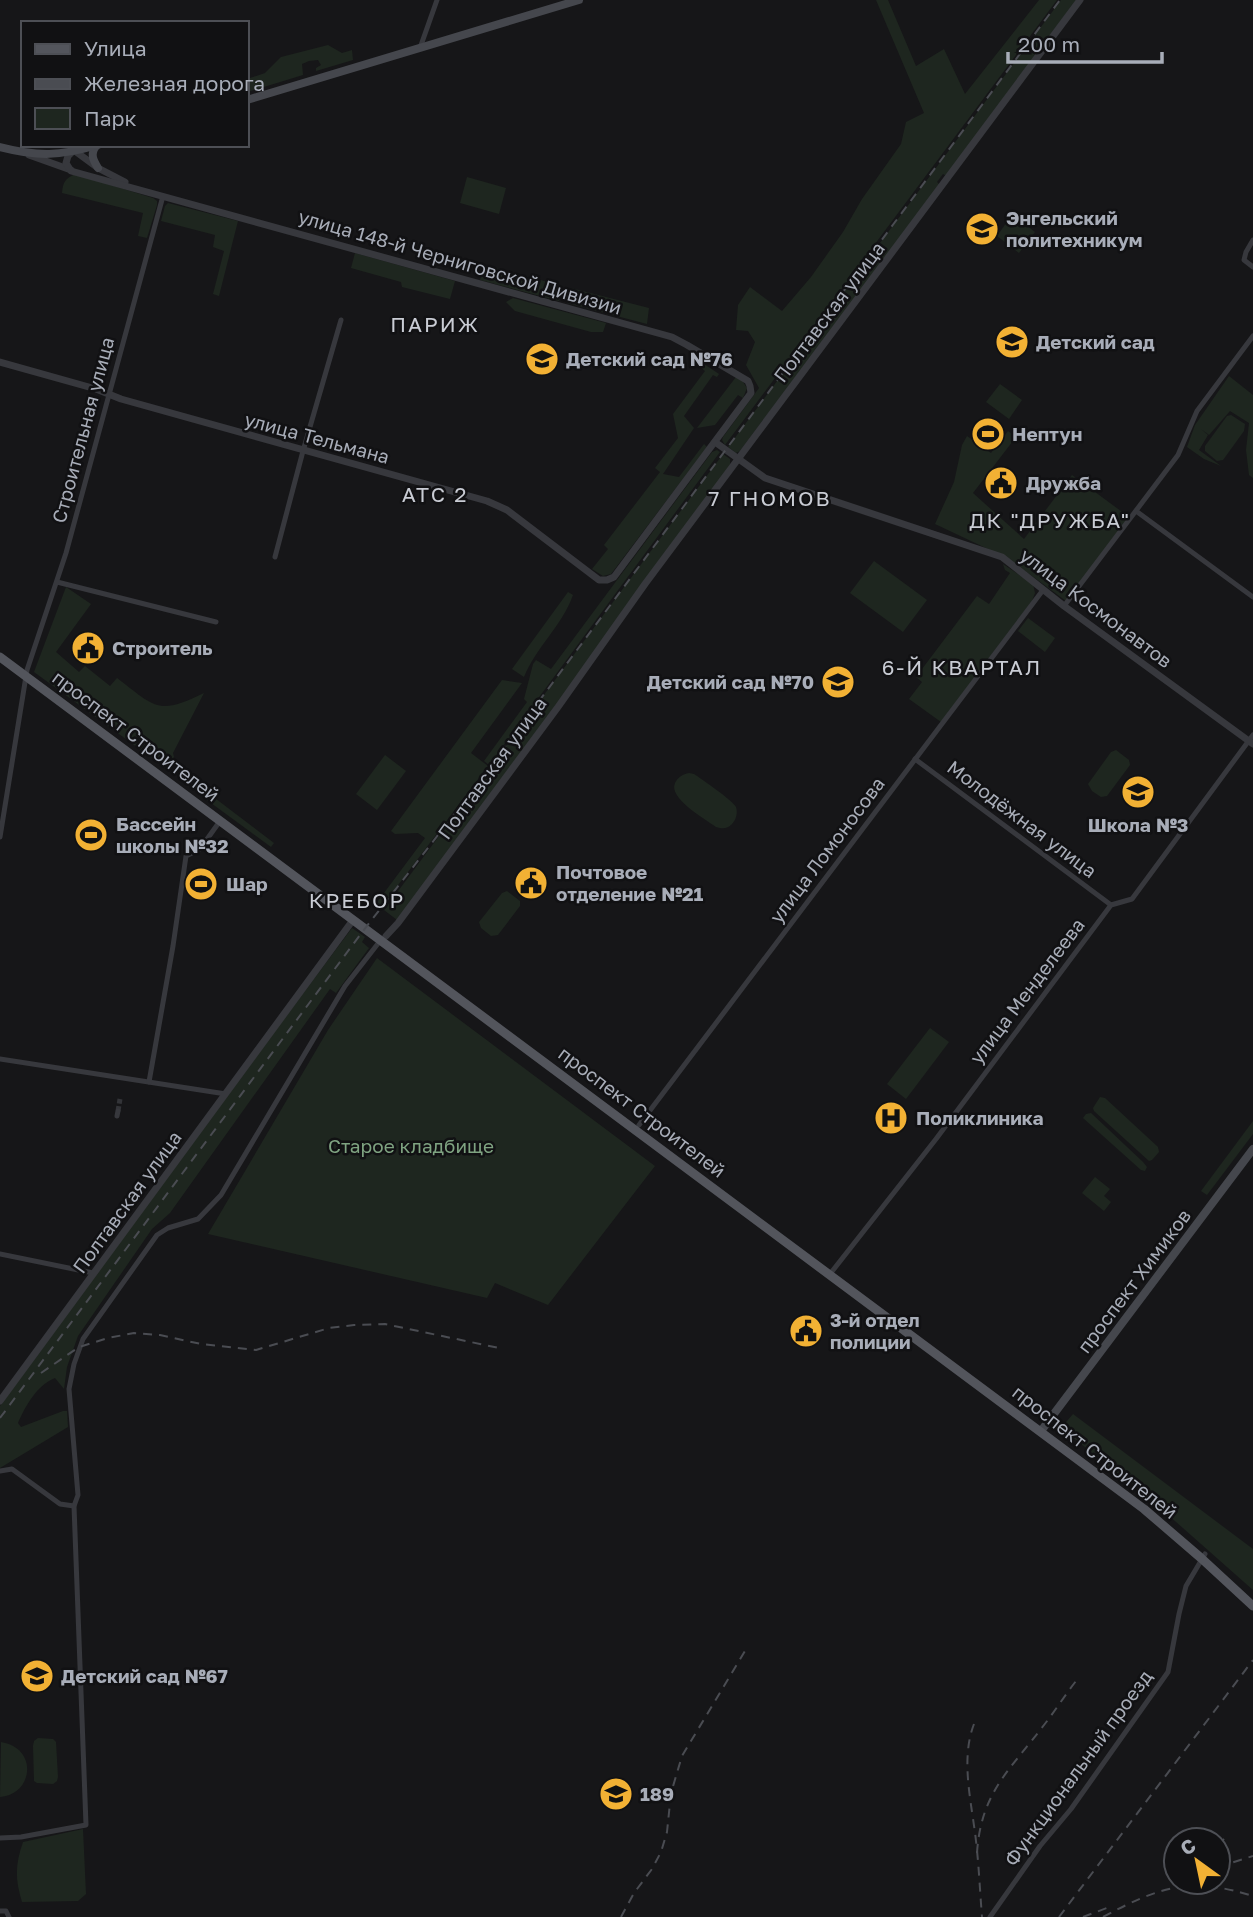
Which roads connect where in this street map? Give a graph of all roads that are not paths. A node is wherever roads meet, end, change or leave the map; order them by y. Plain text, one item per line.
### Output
1 (437, 0) edge
2 (579, 0) edge
3 (1080, 0) edge
4 (420, 48) junction
5 (248, 100) edge
6 (0, 147) edge
7 (93, 147) edge
8 (96, 147) edge
9 (73, 152) junction
10 (25, 154) junction
11 (98, 168) junction
12 (71, 171) junction
13 (138, 189) junction
14 (163, 196) junction
15 (1253, 240) edge
16 (1253, 267) edge
17 (341, 320) dead end
18 (1253, 336) edge
19 (0, 362) edge
20 (109, 394) junction
21 (715, 442) junction
22 (303, 450) junction
23 (738, 459) junction
24 (1136, 511) junction
25 (275, 557) dead end
26 (57, 582) junction
27 (1043, 590) junction
28 (1253, 597) edge
29 (1064, 606) junction
30 (216, 622) dead end
31 (0, 650) edge
32 (0, 657) edge
33 (27, 673) junction
34 (1252, 740) edge
35 (915, 760) junction
36 (2, 808) edge
37 (220, 821) junction
38 (0, 837) edge
39 (1111, 905) junction
40 (355, 917) junction
41 (384, 938) junction
42 (0, 1059) edge
43 (149, 1082) junction
44 (226, 1094) junction
45 (638, 1127) junction
46 (1253, 1149) edge
47 (0, 1254) edge
48 (832, 1272) junction
49 (93, 1273) junction
50 (0, 1401) edge
51 (1043, 1429) junction
52 (0, 1471) edge
53 (74, 1506) junction
54 (1203, 1556) junction
55 (1243, 1592) junction
56 (1253, 1598) edge
57 (1253, 1606) edge
58 (0, 1838) edge
59 (0, 1911) edge
60 (9, 1917) edge
61 (990, 1917) edge

1 - 4 street
2 - 4 main road
3 - 23 street, Полтавская улица
4 - 5 main road
6 - 10 main road, улица 148-й Черниговской Дивизии
7 - 9 main road
8 - 11 main road
9 - 10 main road
9 - 11 street, улица 148-й Черниговской Дивизии
9 - 12 street
10 - 12 street, улица 148-й Черниговской Дивизии
11 - 13 street, улица 148-й Черниговской Дивизии
12 - 13 street, улица 148-й Черниговской Дивизии
13 - 14 street, улица 148-й Черниговской Дивизии
14 - 20 street, Строительная улица
14 - 21 street, улица 148-й Черниговской Дивизии
15 - 16 street
17 - 22 street
18 - 24 street
19 - 20 street, улица Тельмана
20 - 22 street, улица Тельмана
20 - 26 street, Строительная улица
21 - 22 street, улица Тельмана
21 - 23 street, улица Космонавтов
22 - 25 street
23 - 27 street, улица Космонавтов
23 - 41 street, Полтавская улица
24 - 28 street
24 - 29 street
26 - 30 street
26 - 33 street, Строительная улица
27 - 29 street, улица Космонавтов
27 - 35 street, улица Ломоносова
29 - 34 street, улица Космонавтов
31 - 33 main road, проспект Строителей
32 - 33 main road, проспект Строителей
33 - 36 street, Строительная улица
33 - 37 main road, проспект Строителей
33 - 40 main road, проспект Строителей
34 - 39 street, улица Менделеева
35 - 39 street, Молодёжная улица
35 - 45 street, улица Ломоносова
36 - 38 street, Строительная улица
37 - 40 main road, проспект Строителей
37 - 43 street
39 - 48 street, улица Менделеева
40 - 41 main road, проспект Строителей
40 - 44 street, Полтавская улица
41 - 45 main road, проспект Строителей
41 - 53 street, Полтавская улица
42 - 43 street
43 - 44 street
44 - 49 street, Полтавская улица
45 - 48 main road, проспект Строителей
46 - 51 main road, проспект Химиков
47 - 49 street
48 - 51 main road, проспект Строителей
49 - 50 street, Полтавская улица
51 - 54 main road, проспект Строителей
52 - 53 street
53 - 58 street, Полтавская улица
54 - 55 main road, проспект Строителей
54 - 61 street, Функциональный проезд
55 - 56 main road, проспект Строителей
55 - 57 main road, проспект Строителей
59 - 60 street

